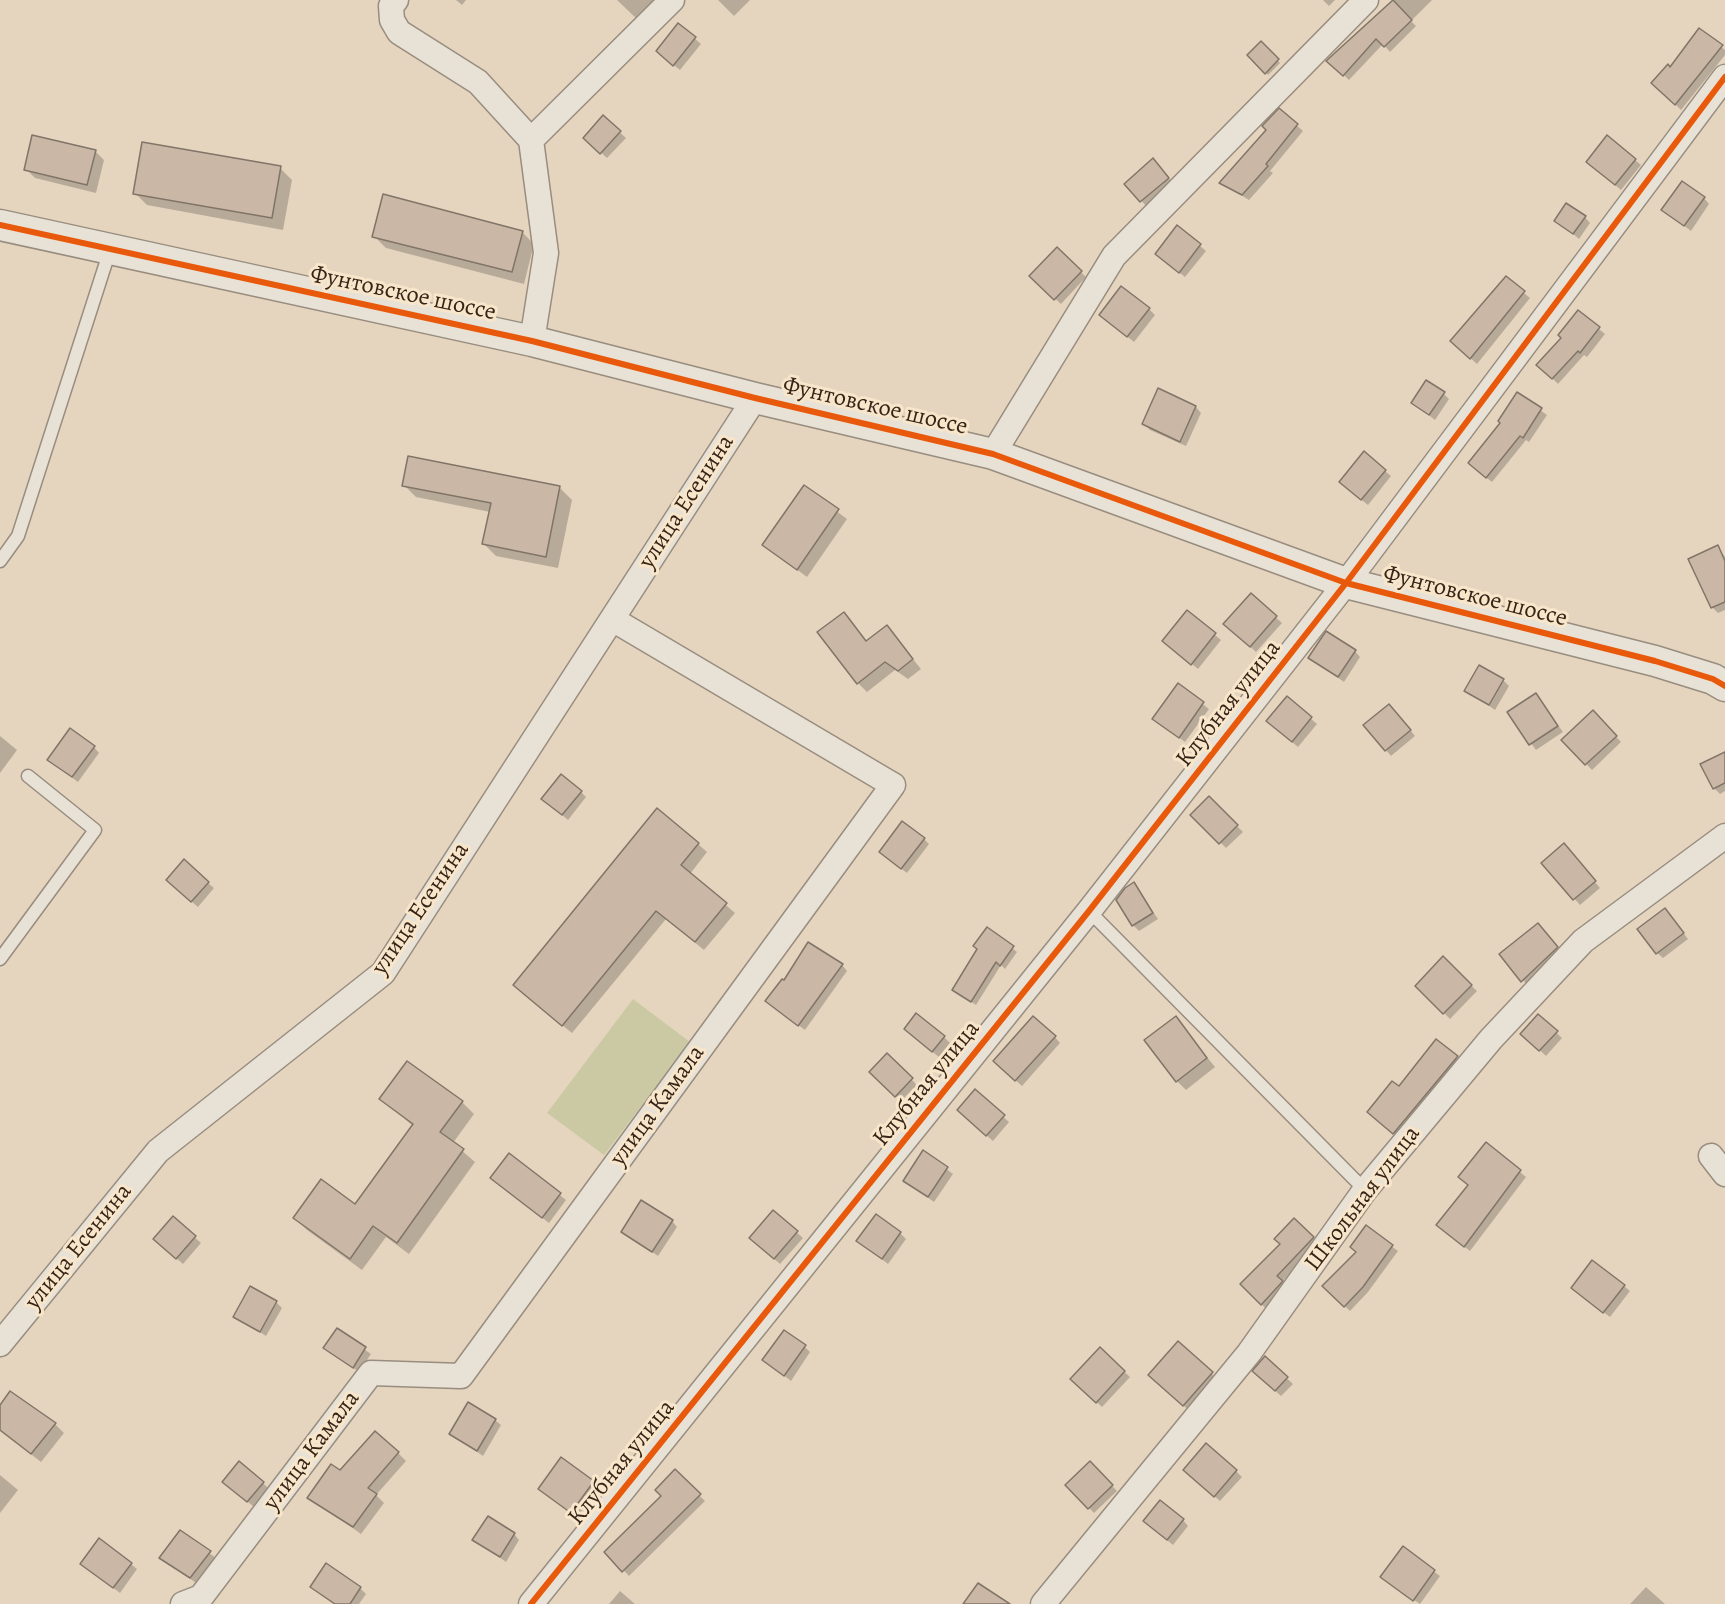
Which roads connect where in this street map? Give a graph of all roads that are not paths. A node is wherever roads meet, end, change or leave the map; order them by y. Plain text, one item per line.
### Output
1 (396, 0) edge
2 (672, 0) edge
3 (1366, 0) edge
4 (1725, 77) edge
5 (531, 140) junction
6 (0, 225) edge
7 (110, 249) junction
8 (532, 341) junction
9 (755, 398) junction
10 (993, 454) junction
11 (0, 561) edge
12 (1346, 583) junction
13 (612, 619) junction
14 (1721, 676) edge
15 (28, 776) dead end
16 (1725, 836) edge
17 (1089, 911) junction
18 (0, 959) edge
19 (1365, 1190) junction
20 (0, 1344) edge
21 (183, 1604) edge
22 (531, 1604) edge
23 (1043, 1604) edge

1 - 5 street
2 - 5 street
3 - 10 street
4 - 12 street, Клубная улица
5 - 8 street
6 - 7 street, Фунтовское шоссе
7 - 8 street, Фунтовское шоссе
7 - 11 lane
8 - 9 street, Фунтовское шоссе
9 - 10 street, Фунтовское шоссе
9 - 13 street, улица Есенина
10 - 12 street, Фунтовское шоссе
12 - 14 street, Фунтовское шоссе
12 - 17 street, Клубная улица
13 - 20 street, улица Есенина
13 - 21 street, улица Камала
15 - 18 lane
16 - 19 street, Школьная улица
17 - 19 lane
17 - 22 street, Клубная улица
19 - 23 street, Школьная улица

